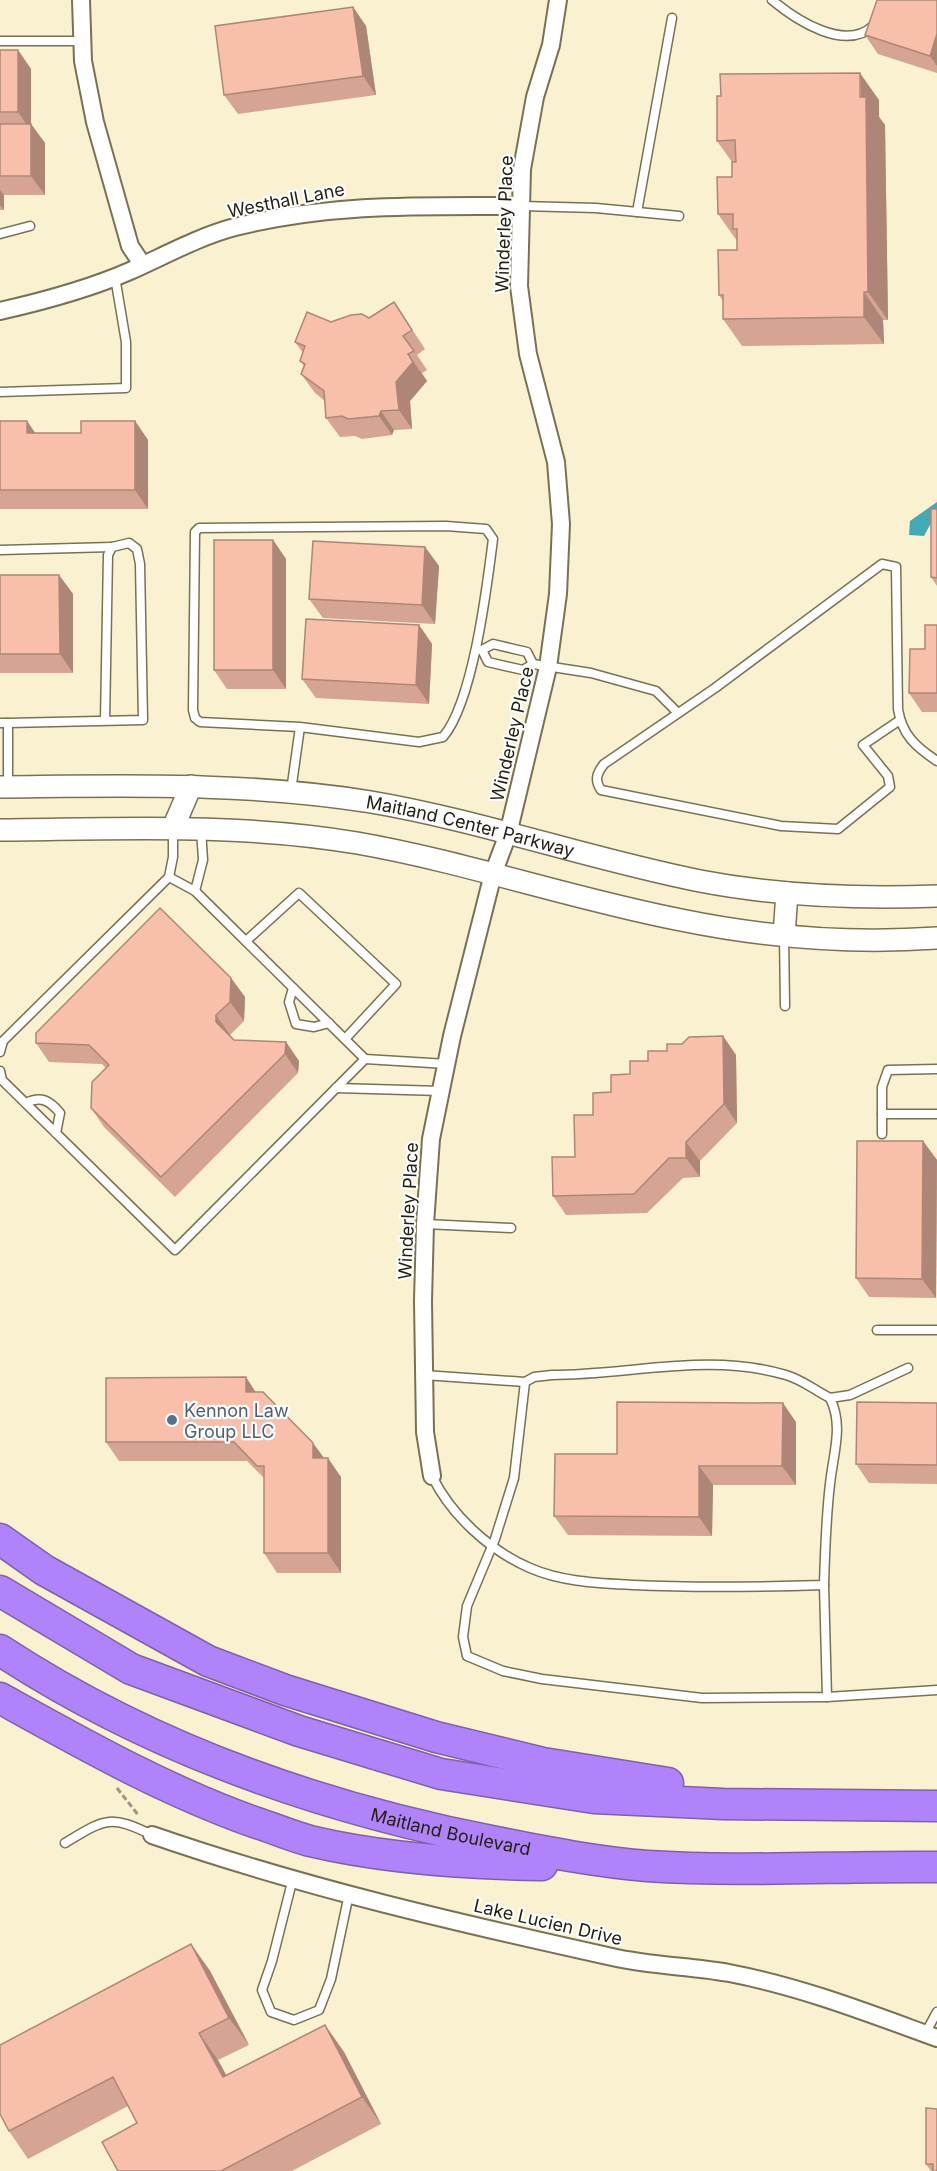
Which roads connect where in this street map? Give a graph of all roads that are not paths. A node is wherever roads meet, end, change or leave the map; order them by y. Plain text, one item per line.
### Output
1 (81, 0) edge
2 (558, 0) edge
3 (772, 0) edge
4 (672, 18) dead end
5 (875, 20) edge
6 (0, 41) edge
7 (82, 41) junction
8 (520, 206) junction
9 (637, 212) junction
10 (679, 216) dead end
11 (30, 226) dead end
12 (0, 234) edge
13 (142, 264) junction
14 (115, 276) junction
15 (0, 311) edge
16 (0, 392) edge
17 (112, 547) junction
18 (0, 550) edge
19 (478, 649) junction
20 (541, 666) junction
21 (678, 713) junction
22 (900, 720) junction
23 (105, 721) junction
24 (4, 723) edge
25 (300, 727) junction
26 (937, 761) edge
27 (191, 786) junction
28 (4, 787) edge
29 (291, 791) junction
30 (173, 828) junction
31 (201, 828) junction
32 (0, 830) edge
33 (508, 834) junction
34 (493, 874) junction
35 (169, 877) junction
36 (195, 891) junction
37 (787, 893) junction
38 (937, 896) edge
39 (784, 935) junction
40 (937, 938) edge
41 (246, 941) junction
42 (294, 988) junction
43 (785, 1006) dead end
44 (329, 1023) junction
45 (345, 1039) junction
46 (0, 1052) edge
47 (365, 1059) junction
48 (447, 1064) junction
49 (937, 1069) edge
50 (0, 1071) edge
51 (336, 1088) junction
52 (441, 1091) junction
53 (26, 1103) junction
54 (882, 1114) junction
55 (937, 1114) edge
56 (56, 1133) junction
57 (882, 1134) dead end
58 (425, 1224) junction
59 (511, 1228) dead end
60 (877, 1330) dead end
61 (937, 1330) edge
62 (908, 1368) dead end
63 (424, 1375) junction
64 (525, 1382) junction
65 (830, 1398) junction
66 (432, 1476) joint
67 (0, 1539) edge
68 (491, 1546) junction
69 (824, 1585) junction
70 (0, 1591) edge
71 (2, 1651) edge
72 (937, 1690) edge
73 (827, 1697) junction
74 (0, 1698) edge
75 (877, 1806) junction
76 (937, 1806) edge
77 (152, 1835) joint
78 (65, 1843) dead end
79 (644, 1865) junction
80 (937, 1867) edge
81 (292, 1878) junction
82 (349, 1894) junction
83 (937, 2012) edge
84 (931, 2036) edge

1 - 7 street
2 - 8 street, Winderley Place
3 - 5 lane
4 - 9 lane
6 - 7 lane
7 - 13 street
8 - 9 lane
8 - 13 street, Westhall Lane
8 - 20 street, Winderley Place
9 - 10 lane
11 - 12 lane
13 - 14 street, Westhall Lane
14 - 15 street, Westhall Lane
14 - 16 lane
17 - 18 lane
17 - 23 lane
17 - 23 lane
19 - 20 lane
19 - 20 lane
19 - 25 lane
19 - 25 lane
20 - 21 lane
20 - 33 street, Winderley Place
21 - 22 lane
21 - 22 lane
22 - 26 lane
23 - 24 lane
24 - 28 lane
25 - 29 lane
27 - 28 street, Maitland Center Parkway
27 - 29 street, Maitland Center Parkway
27 - 30 street
27 - 31 street
29 - 33 street, Maitland Center Parkway
30 - 31 street
30 - 32 street
30 - 35 lane
31 - 34 street
31 - 36 lane
33 - 34 street, Winderley Place
33 - 37 street, Maitland Center Parkway
34 - 39 street
34 - 48 street, Winderley Place
35 - 36 lane
35 - 46 lane
36 - 41 lane
37 - 38 street, Maitland Center Parkway
37 - 39 street
39 - 40 street
39 - 43 lane
41 - 42 lane
41 - 45 lane
42 - 44 lane
42 - 44 lane
44 - 45 lane
45 - 47 lane
47 - 48 lane
47 - 51 lane
48 - 52 street, Winderley Place
49 - 54 lane
50 - 53 lane
51 - 52 lane
51 - 56 lane
52 - 58 street, Winderley Place
53 - 56 lane
53 - 56 lane
54 - 55 lane
54 - 57 lane
58 - 59 lane
58 - 63 street, Winderley Place
60 - 61 lane
62 - 65 lane
63 - 64 lane
63 - 66 street, Winderley Place
64 - 65 lane
64 - 68 lane
65 - 69 lane
66 - 68 lane
67 - 75 highway
68 - 69 lane
68 - 73 lane
69 - 73 lane
70 - 75 highway
71 - 79 highway, Maitland Boulevard
72 - 73 lane
74 - 79 highway
75 - 76 highway
77 - 78 lane
77 - 81 street, Lake Lucien Drive
79 - 80 highway, Maitland Boulevard
81 - 82 street, Lake Lucien Drive
81 - 82 lane
82 - 84 street, Lake Lucien Drive
83 - 84 lane

